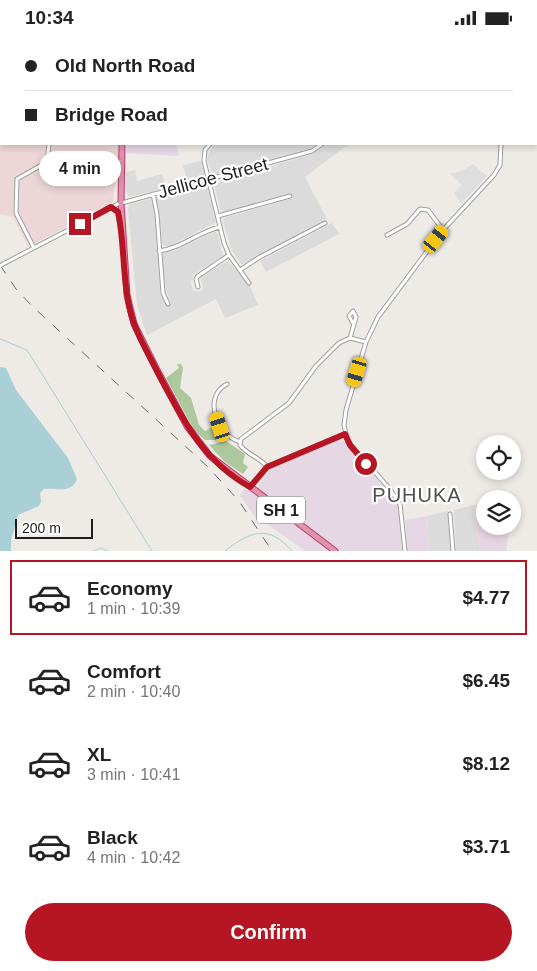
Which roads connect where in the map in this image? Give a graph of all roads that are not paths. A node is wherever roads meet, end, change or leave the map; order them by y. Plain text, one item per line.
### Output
1 (49, 145) edge
2 (122, 145) edge
3 (209, 145) edge
4 (321, 145) edge
5 (501, 145) edge
6 (208, 180) junction
7 (120, 191) junction
8 (153, 195) junction
9 (290, 196) dead end
10 (131, 200) junction
11 (121, 203) junction
12 (111, 207) junction
13 (218, 216) junction
14 (325, 223) dead end
15 (220, 227) junction
16 (444, 230) junction
17 (387, 235) dead end
18 (123, 237) junction
19 (34, 248) junction
20 (159, 251) junction
21 (229, 255) junction
22 (2, 265) edge
23 (240, 270) junction
24 (249, 283) dead end
25 (198, 287) dead end
26 (168, 304) dead end
27 (354, 325) dead end
28 (350, 338) junction
29 (366, 342) junction
30 (227, 384) dead end
31 (345, 434) junction
32 (240, 443) junction
33 (267, 467) junction
34 (250, 487) junction
35 (450, 514) dead end
36 (335, 551) edge
37 (405, 551) edge
38 (453, 551) edge

1 - 19 street
2 - 7 highway, SH 1
3 - 6 street
4 - 6 street, Jellicoe Street
5 - 16 street
6 - 8 street, Jellicoe Street
6 - 13 street
7 - 10 street
7 - 11 highway, SH 1
8 - 10 street, Jellicoe Street
8 - 20 street
9 - 13 street
10 - 11 street, Jellicoe Street
11 - 12 street, Jellicoe Street
11 - 18 highway, SH 1
12 - 18 street
12 - 19 street, Jellicoe Street
13 - 15 street
14 - 23 street
15 - 20 street
15 - 21 street
16 - 17 street
16 - 29 street
18 - 34 highway, SH 1
19 - 22 street, Jellicoe Street
20 - 26 street
21 - 23 street
21 - 25 street
23 - 24 street
27 - 28 street
28 - 29 street
28 - 32 street
29 - 31 street
30 - 32 street
31 - 33 street
31 - 37 street
32 - 33 street
33 - 34 street
34 - 36 highway, SH 1
35 - 38 street

